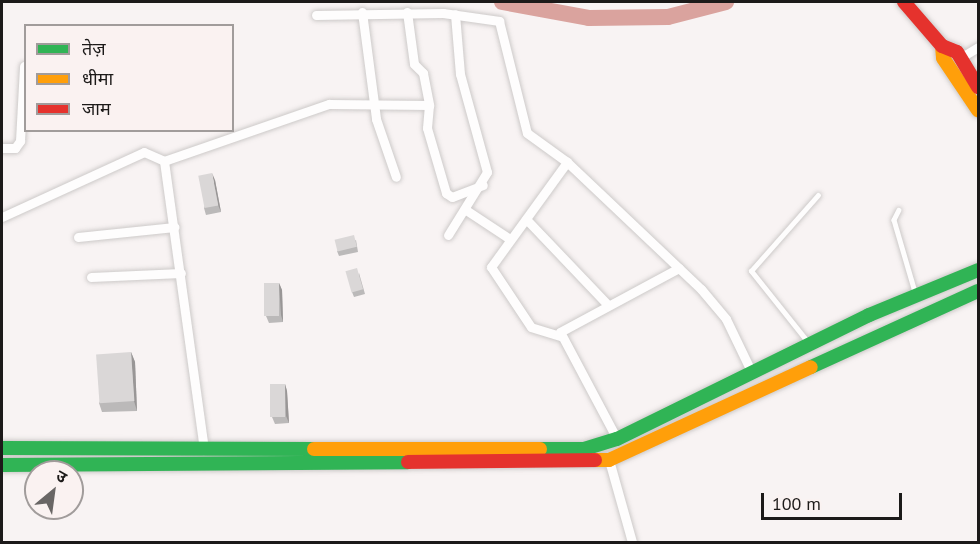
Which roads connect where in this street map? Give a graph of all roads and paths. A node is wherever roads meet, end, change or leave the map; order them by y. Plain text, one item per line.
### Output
1 (904, 2) edge
2 (363, 12) junction
3 (406, 12) junction
4 (455, 14) junction
5 (316, 15) dead end
6 (942, 46) junction
7 (978, 47) edge
8 (960, 58) junction
9 (24, 66) edge
10 (978, 87) edge
11 (376, 105) junction
12 (429, 105) junction
13 (978, 110) edge
14 (2, 148) edge
15 (164, 161) junction
16 (567, 162) junction
17 (396, 177) dead end
18 (483, 185) junction
19 (818, 195) dead end
20 (466, 210) junction
21 (899, 210) dead end
22 (2, 217) edge
23 (526, 219) junction
24 (174, 227) junction
25 (448, 235) dead end
26 (78, 237) dead end
27 (510, 239) junction
28 (679, 268) junction
29 (978, 270) edge
30 (181, 273) junction
31 (91, 277) dead end
32 (978, 291) edge
33 (916, 294) junction
34 (608, 305) junction
35 (560, 336) junction
36 (808, 345) junction
37 (752, 373) junction
38 (617, 439) junction
39 (2, 448) edge
40 (204, 449) junction
41 (609, 460) junction
42 (2, 465) edge
43 (206, 467) junction
44 (632, 543) edge

1 - 6 main road
2 - 3 street
2 - 5 street
2 - 11 street
3 - 4 street
3 - 12 street
4 - 16 street
4 - 18 street
6 - 8 main road
6 - 13 main road
7 - 8 street
8 - 10 main road
9 - 14 street
11 - 12 street
11 - 15 street
11 - 17 street
12 - 18 street
15 - 22 street
15 - 24 street
16 - 23 street
16 - 28 street
18 - 20 street
19 - 36 lane
20 - 25 street
20 - 27 street
21 - 33 lane
23 - 27 street
23 - 34 street
24 - 26 street
24 - 30 street
27 - 35 street
28 - 34 street
28 - 37 street
29 - 33 main road
30 - 31 street
30 - 40 street
32 - 41 main road
33 - 36 main road
34 - 35 street
35 - 38 street
36 - 37 main road
37 - 38 main road
38 - 40 main road
39 - 40 main road
40 - 43 street
41 - 43 main road
41 - 44 street
42 - 43 main road

